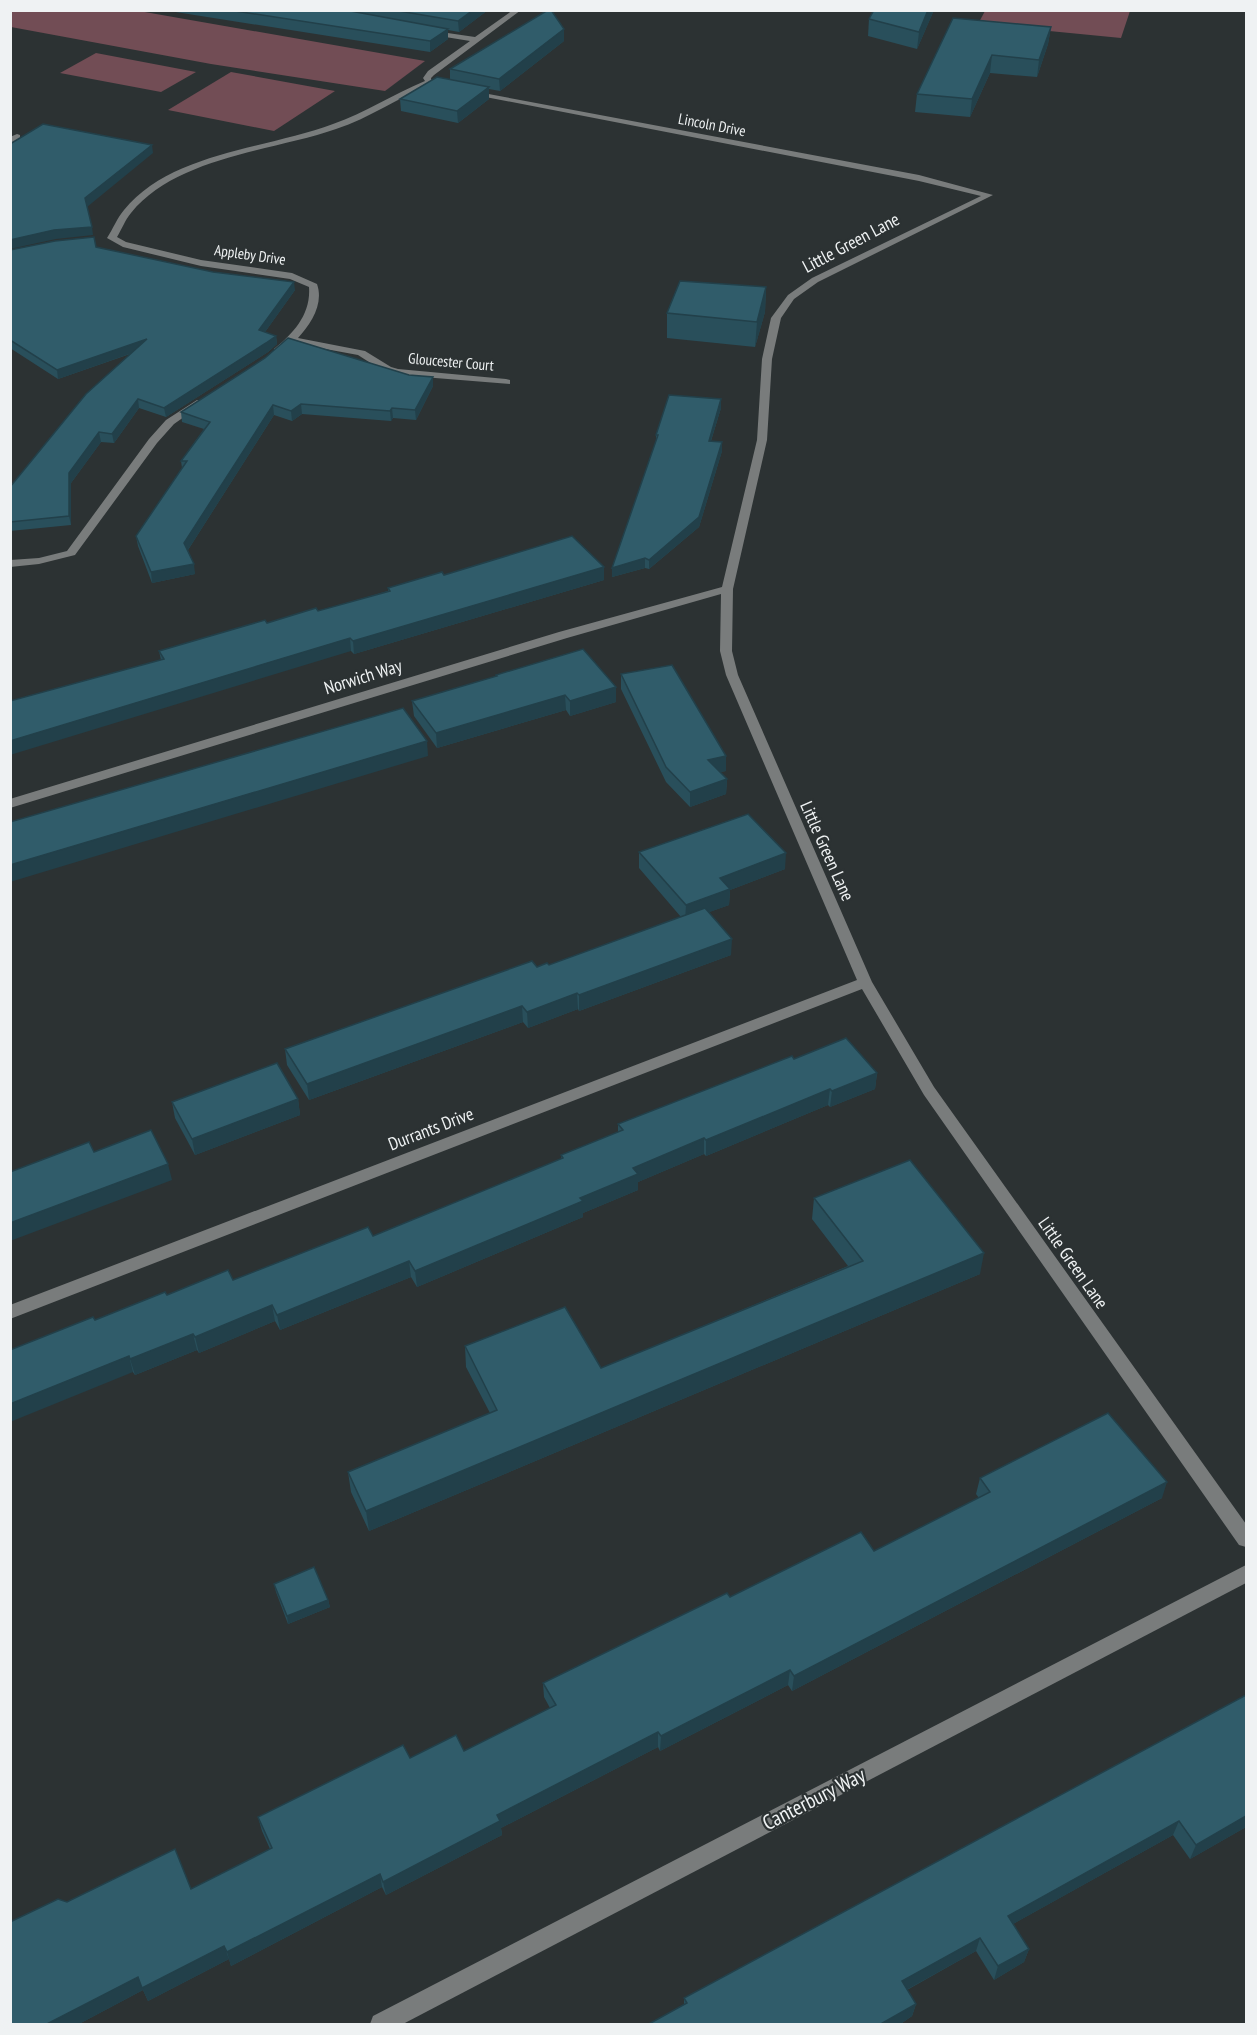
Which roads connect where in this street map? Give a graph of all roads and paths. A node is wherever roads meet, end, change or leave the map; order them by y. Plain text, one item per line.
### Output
1 (518, 10) edge
2 (418, 30) edge
3 (477, 40) junction
4 (457, 90) edge
5 (989, 195) joint
6 (292, 340) junction
7 (274, 355) edge
8 (506, 382) dead end
9 (206, 397) edge
10 (10, 564) edge
11 (727, 590) junction
12 (10, 804) edge
13 (865, 982) junction
14 (10, 1312) edge
15 (1246, 1539) edge
16 (1246, 1574) edge
17 (381, 2025) edge

1 - 3 street
2 - 3 street
3 - 6 street, Appleby Drive
4 - 5 street, Lincoln Drive
5 - 11 street, Little Green Lane
6 - 7 street, Appleby Drive
6 - 8 street, Gloucester Court
9 - 10 street
11 - 12 street, Norwich Way
11 - 13 street, Little Green Lane
13 - 14 street, Durrants Drive
13 - 15 street, Little Green Lane
16 - 17 street, Canterbury Way

